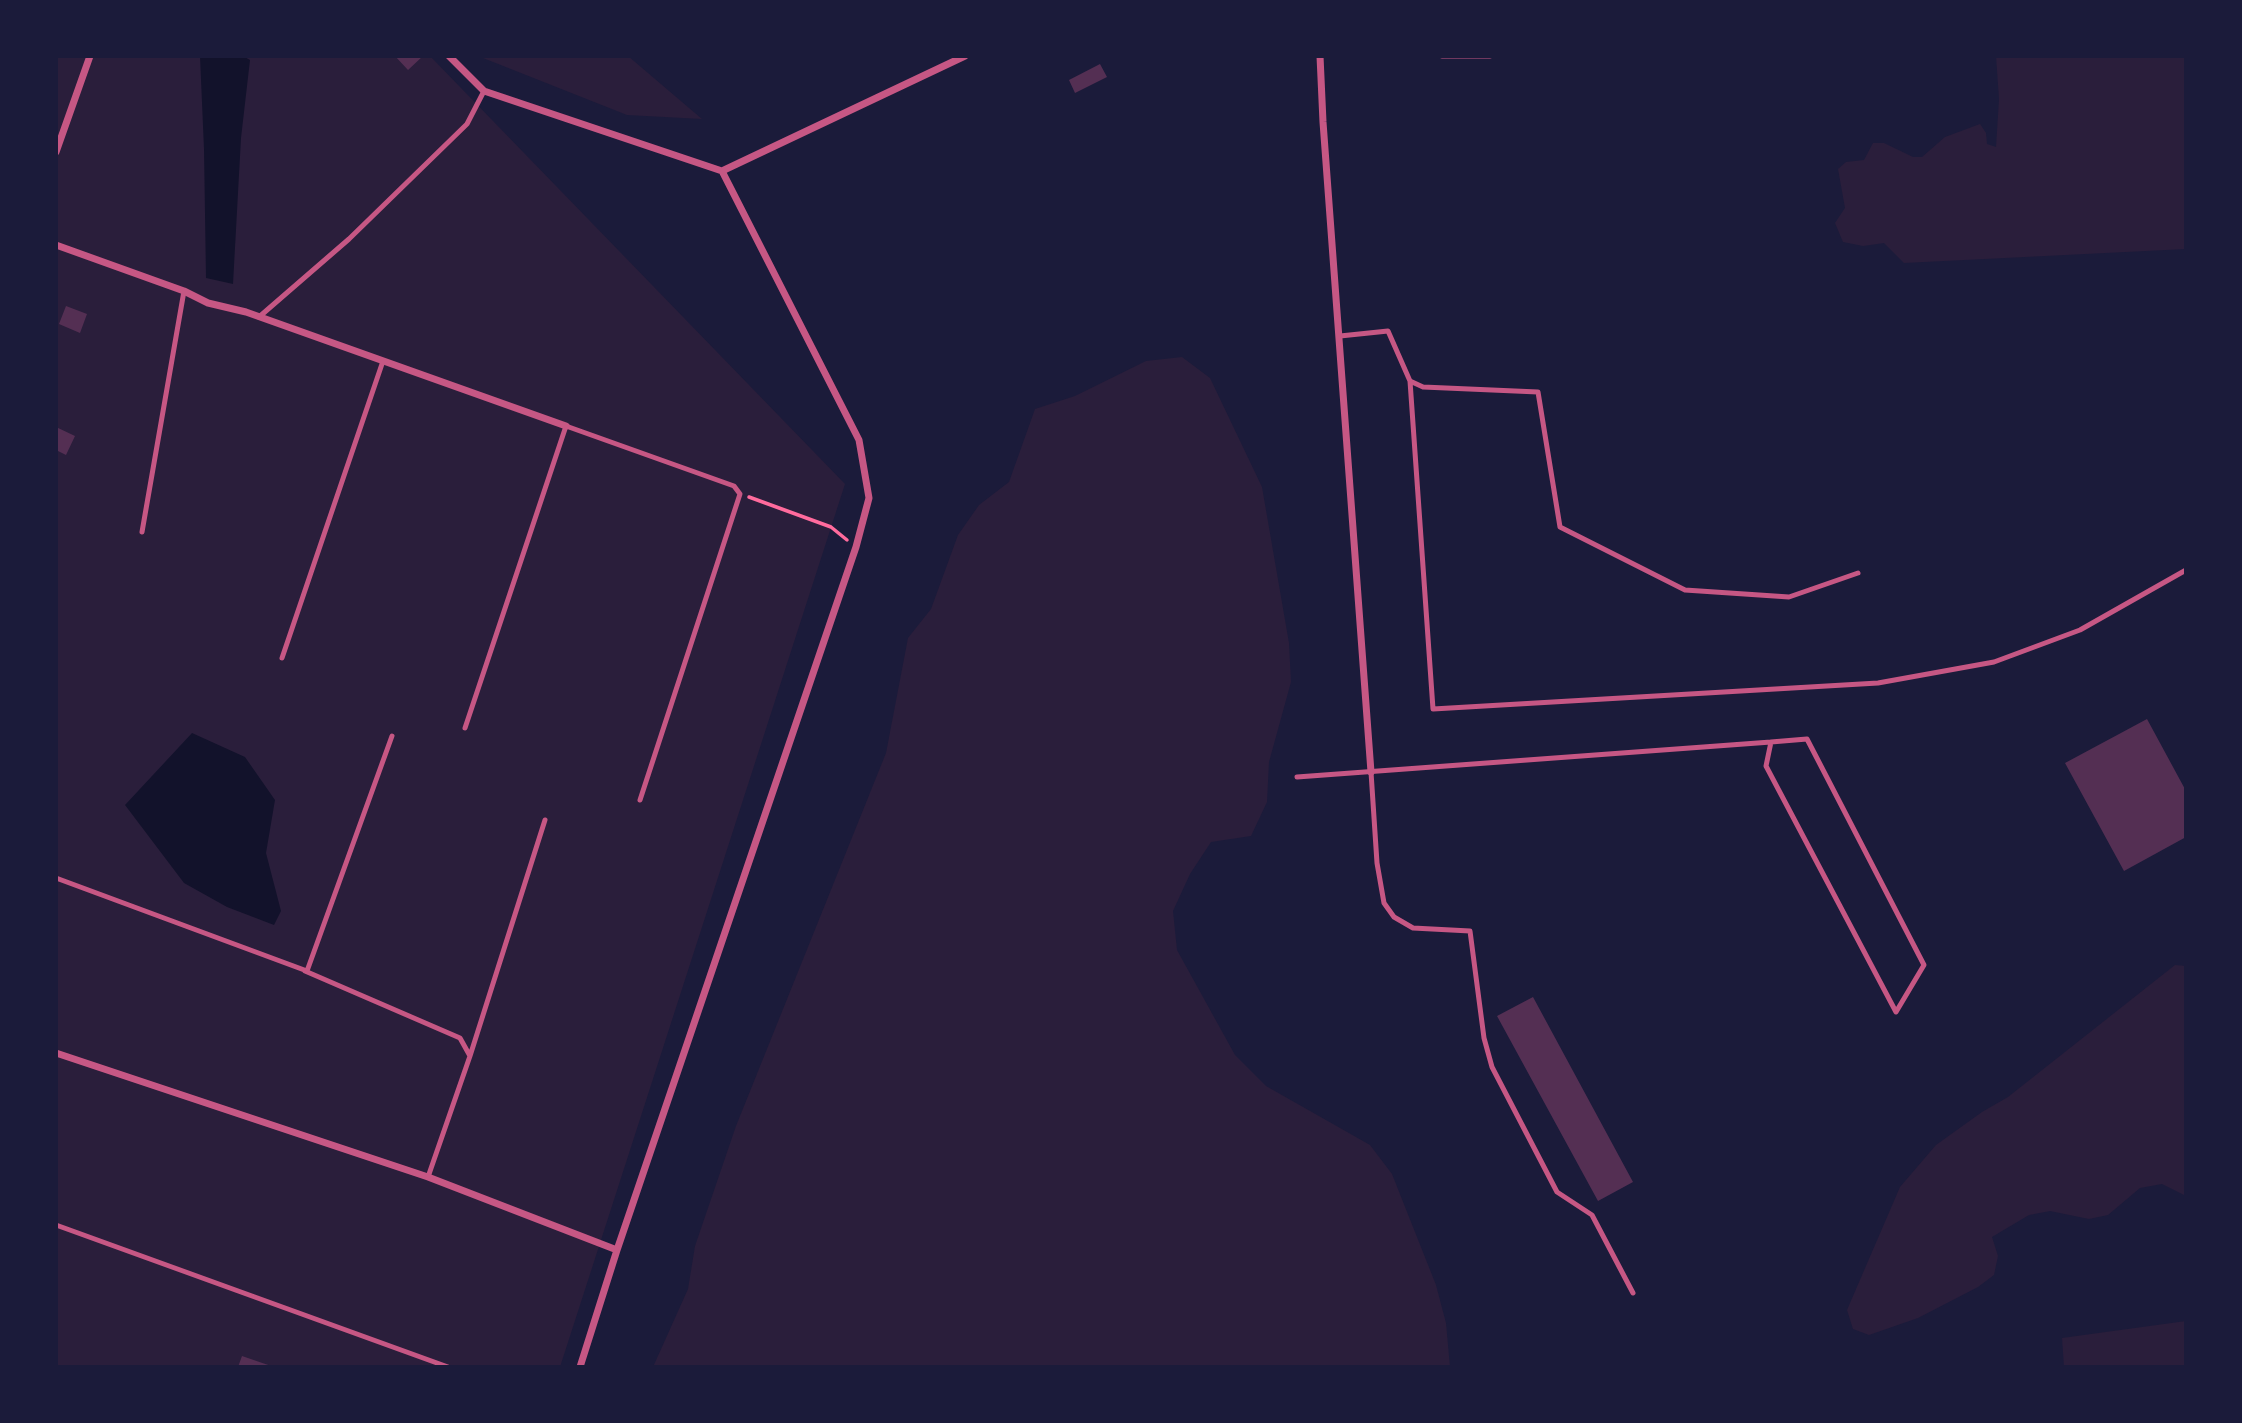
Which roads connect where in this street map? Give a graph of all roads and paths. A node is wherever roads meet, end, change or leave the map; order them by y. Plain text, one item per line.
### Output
1 (90, 56) edge
2 (449, 56) edge
3 (965, 56) edge
4 (1320, 56) edge
5 (1442, 56) edge
6 (1490, 56) edge
7 (484, 91) junction
8 (56, 152) edge
9 (722, 171) junction
10 (56, 244) edge
11 (184, 290) junction
12 (260, 317) junction
13 (1340, 336) junction
14 (383, 361) junction
15 (1410, 382) junction
16 (566, 426) junction
17 (740, 494) junction
18 (142, 532) dead end
19 (856, 547) junction
20 (2186, 570) edge
21 (1858, 573) dead end
22 (282, 658) dead end
23 (465, 728) dead end
24 (392, 736) dead end
25 (1771, 742) junction
26 (1371, 772) junction
27 (1297, 777) dead end
28 (640, 800) dead end
29 (545, 820) dead end
30 (56, 878) edge
31 (298, 968) junction
32 (56, 1053) edge
33 (470, 1056) junction
34 (428, 1177) junction
35 (56, 1225) edge
36 (617, 1250) junction
37 (1633, 1293) dead end
38 (448, 1367) edge
39 (580, 1367) edge

1 - 8 street
2 - 7 street
3 - 9 street
4 - 13 street
5 - 6 lane
7 - 9 street
7 - 12 lane
9 - 19 street
10 - 11 street
11 - 12 street
11 - 18 lane
12 - 14 street
13 - 15 lane
13 - 26 street
14 - 16 street
14 - 22 lane
15 - 20 lane
15 - 21 lane
16 - 17 lane
16 - 23 lane
17 - 19 path
17 - 28 lane
19 - 36 street
24 - 31 lane
25 - 25 lane
25 - 26 lane
26 - 27 lane
26 - 37 lane
29 - 33 lane
30 - 31 lane
31 - 33 lane
32 - 34 street
33 - 34 lane
34 - 36 street
35 - 38 lane
36 - 39 street

